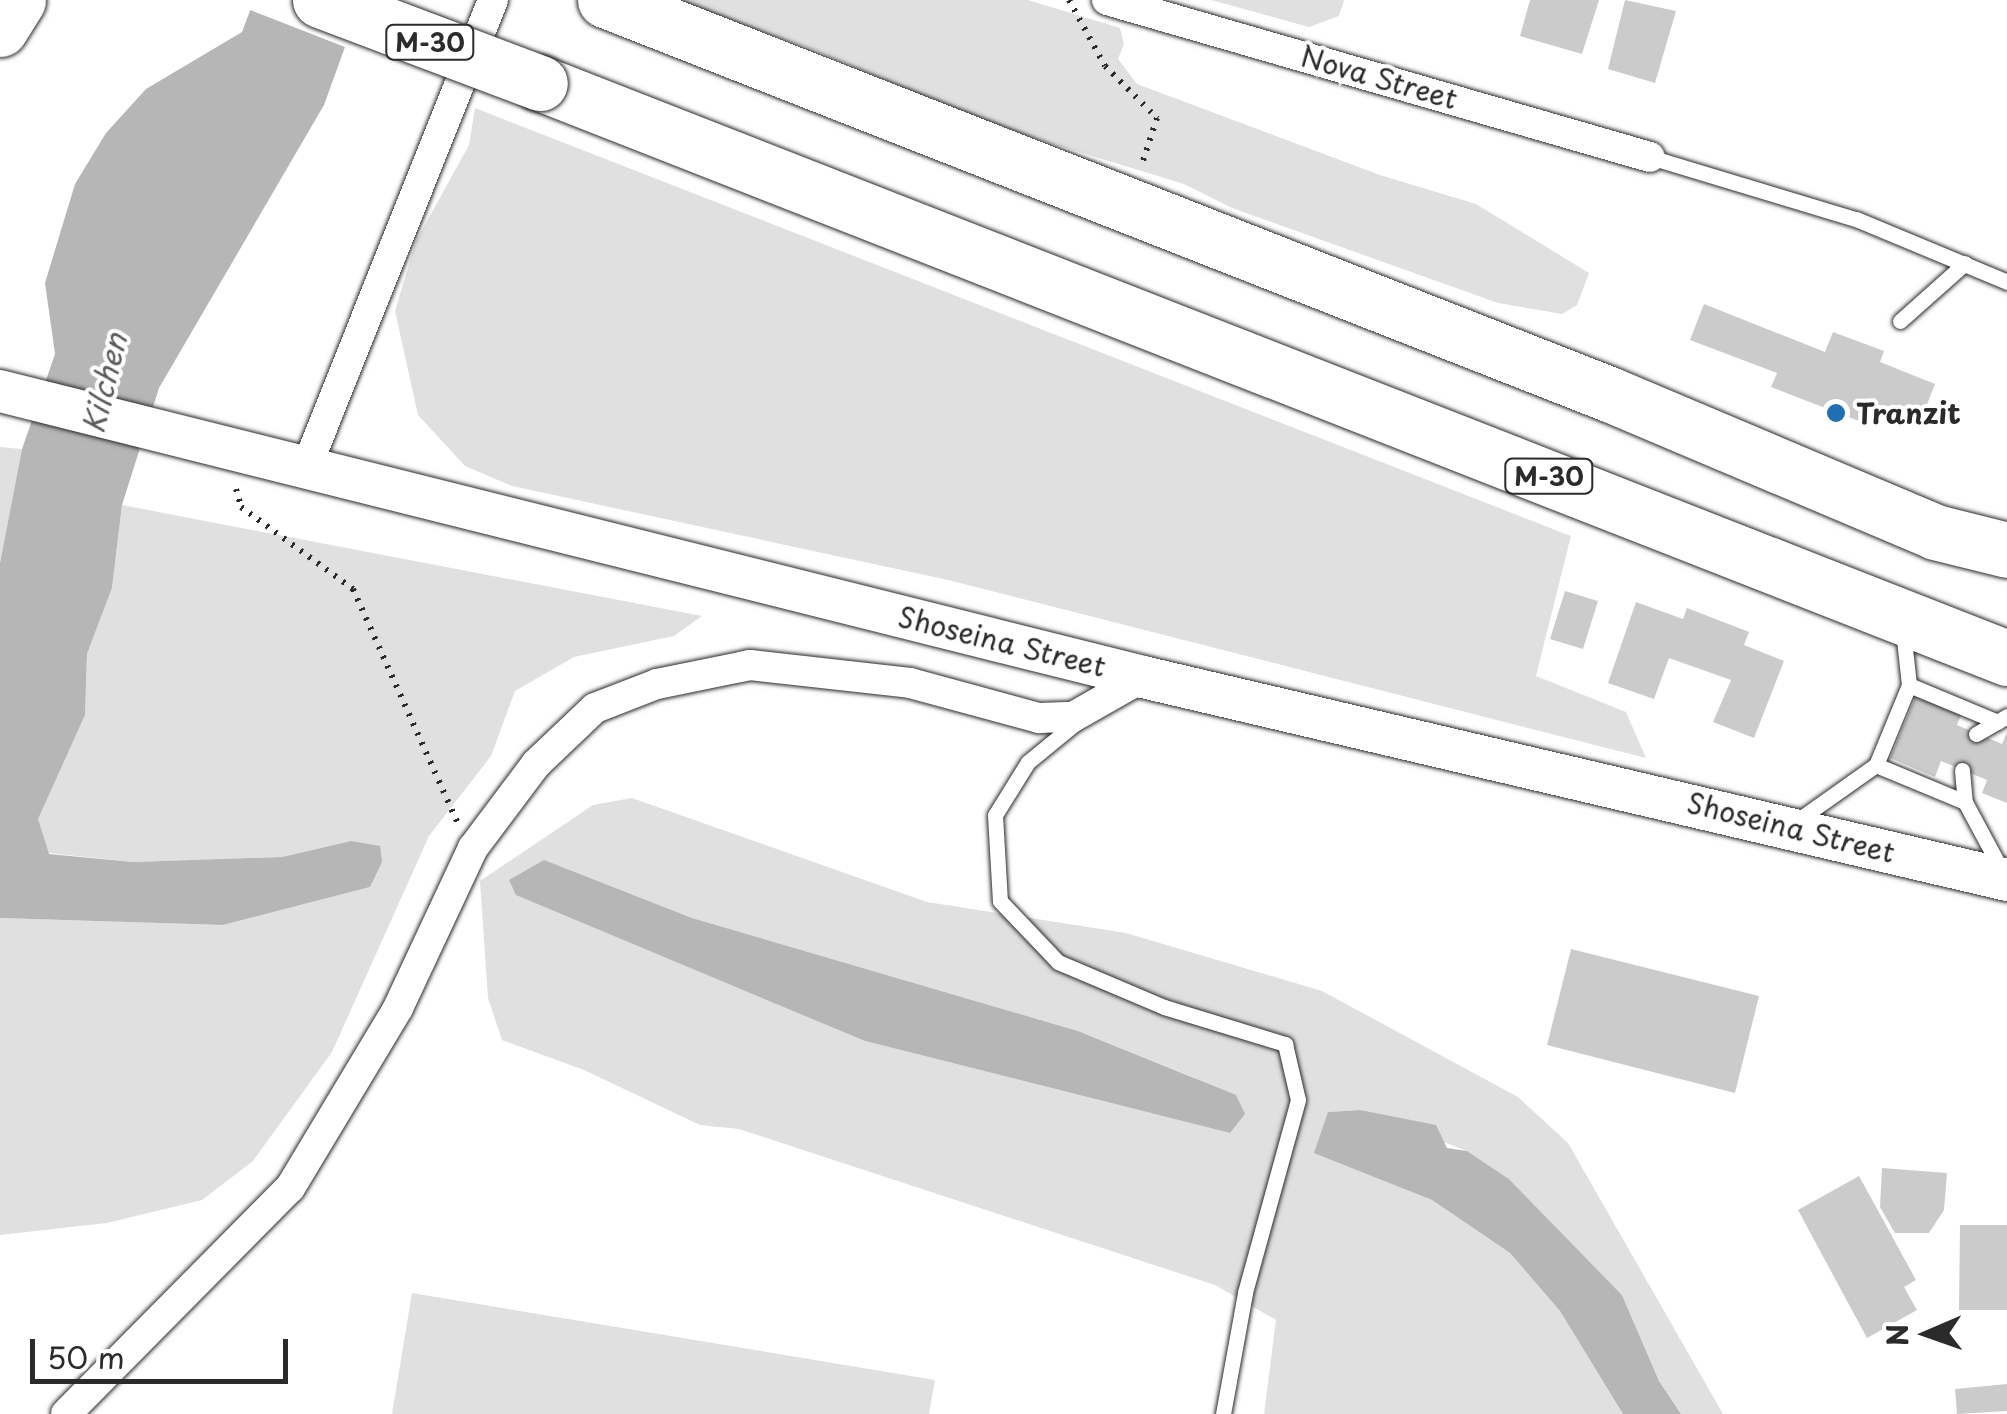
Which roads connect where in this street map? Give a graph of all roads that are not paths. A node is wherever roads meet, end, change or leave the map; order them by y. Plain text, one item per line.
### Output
1 (18, 0) edge
2 (320, 0) edge
3 (493, 0) edge
4 (605, 0) edge
5 (1107, 0) edge
6 (0, 28) edge
7 (1650, 157) joint
8 (1964, 262) junction
9 (2007, 282) edge
10 (1900, 321) dead end
11 (0, 391) edge
12 (306, 466) junction
13 (2007, 550) edge
14 (1901, 616) junction
15 (2007, 658) edge
16 (1143, 676) junction
17 (1909, 685) junction
18 (1096, 706) junction
19 (2002, 719) edge
20 (1976, 734) dead end
21 (1876, 765) junction
22 (1962, 770) dead end
23 (1965, 802) junction
24 (1791, 826) junction
25 (2007, 880) edge
26 (66, 1414) edge
27 (1223, 1414) edge

1 - 6 highway
2 - 14 highway, М-30, bridge
3 - 12 street
4 - 13 highway
5 - 7 street, Nova Street
7 - 8 lane
8 - 9 lane
8 - 10 lane
11 - 12 main road, Shoseina Street
12 - 16 main road, Shoseina Street
14 - 15 highway, М-30
14 - 17 lane
16 - 18 street
16 - 24 main road, Shoseina Street
17 - 19 lane
17 - 21 lane
18 - 26 street
18 - 27 lane
19 - 20 lane
21 - 23 lane
21 - 24 lane
22 - 23 lane
23 - 25 lane
24 - 25 main road, Shoseina Street

